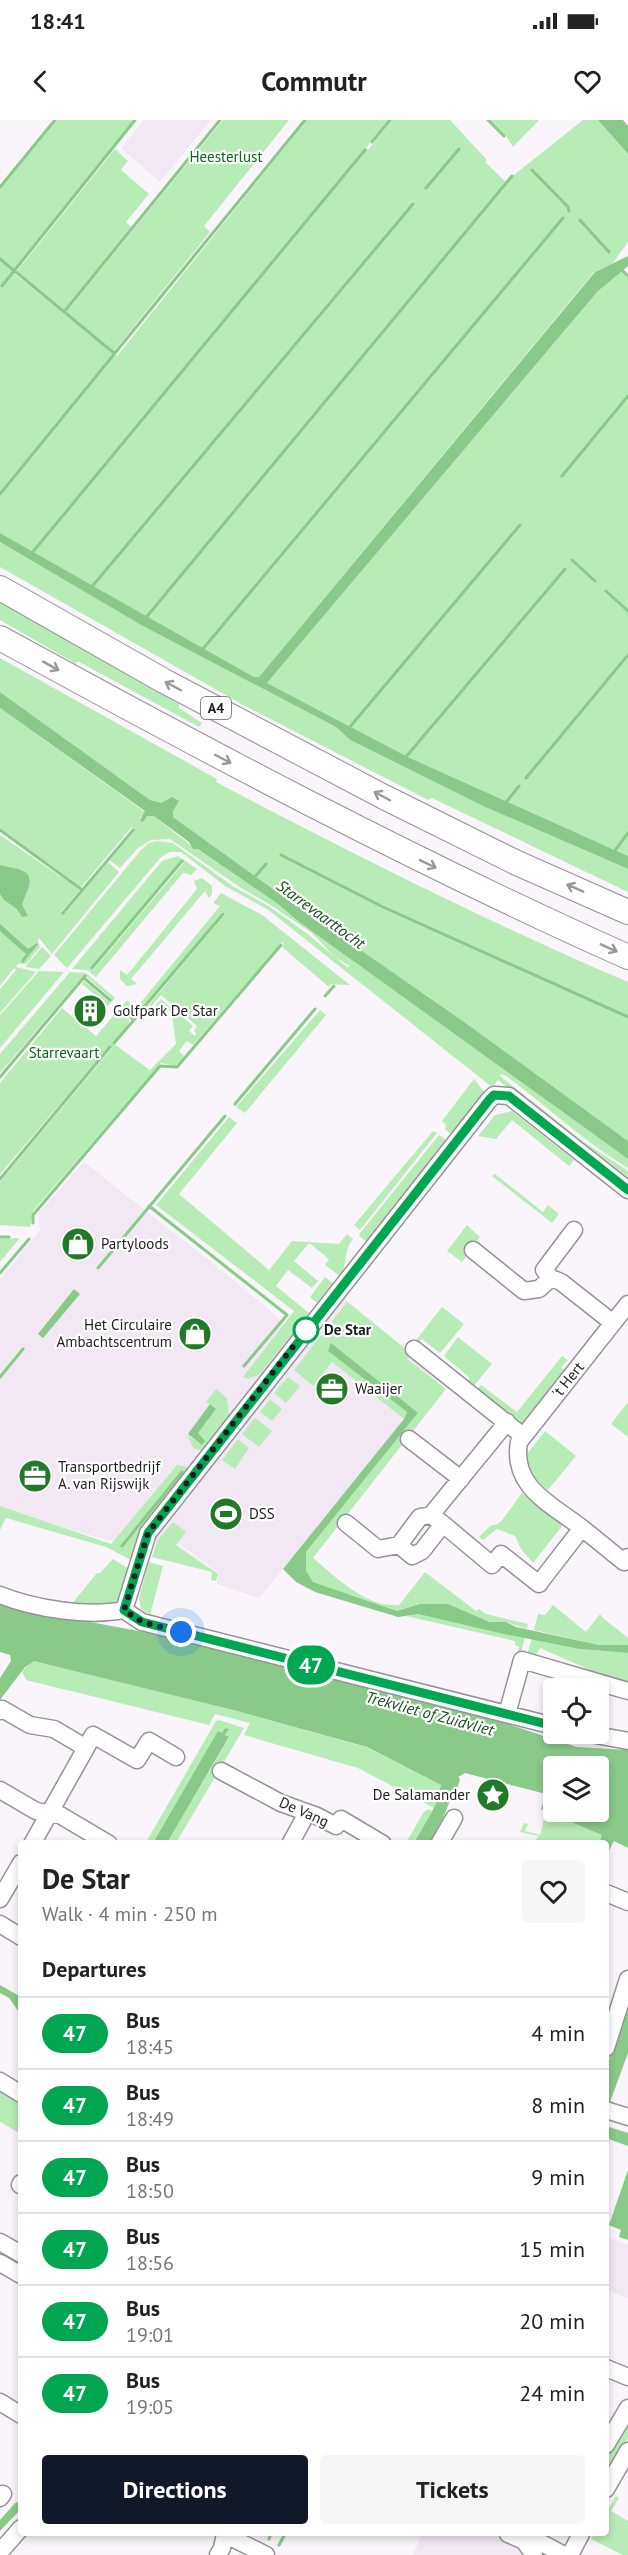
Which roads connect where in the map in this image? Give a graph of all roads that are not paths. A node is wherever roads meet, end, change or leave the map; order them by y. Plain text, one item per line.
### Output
1 (0, 588) edge
2 (0, 638) edge
3 (628, 912) edge
4 (628, 957) edge
5 (628, 1190) edge
6 (574, 1230) dead end
7 (473, 1250) dead end
8 (551, 1278) junction
9 (628, 1304) edge
10 (613, 1323) junction
11 (414, 1349) dead end
12 (507, 1422) junction
13 (523, 1436) junction
14 (409, 1438) dead end
15 (461, 1479) junction
16 (437, 1520) junction
17 (346, 1523) dead end
18 (582, 1528) junction
19 (628, 1557) edge
20 (0, 1595) edge
21 (124, 1610) junction
22 (628, 1691) edge
23 (0, 1711) edge
24 (507, 1714) junction
25 (543, 1723) edge
26 (609, 1738) edge
27 (628, 1741) edge
28 (86, 1748) junction
29 (176, 1757) dead end
30 (221, 1771) dead end
31 (0, 1790) edge
32 (307, 1813) junction
33 (50, 1814) junction
34 (454, 1818) dead end
35 (34, 1840) edge
36 (102, 1840) edge
37 (292, 1840) edge
38 (376, 1840) edge
39 (441, 1840) edge
40 (18, 1868) edge
41 (609, 1894) edge
42 (0, 1899) edge
43 (628, 1902) edge
44 (0, 1924) edge
45 (18, 1935) edge
46 (628, 1978) edge
47 (609, 2038) edge
48 (0, 2081) edge
49 (18, 2092) edge
50 (609, 2111) edge
51 (628, 2117) edge
52 (0, 2242) edge
53 (18, 2252) edge
54 (0, 2263) edge
55 (0, 2272) edge
56 (18, 2273) edge
57 (18, 2281) edge
58 (609, 2369) edge
59 (628, 2377) edge
60 (0, 2402) edge
61 (628, 2408) edge
62 (18, 2413) edge
63 (609, 2440) edge
64 (628, 2451) edge
65 (609, 2484) edge
66 (18, 2531) edge
67 (513, 2536) edge
68 (528, 2536) edge
69 (580, 2536) edge
70 (231, 2547) edge
71 (543, 2548) edge
72 (0, 2552) edge
73 (266, 2555) edge
74 (564, 2555) edge
75 (570, 2555) edge

3 -> 1 highway, A4
2 -> 4 highway
5 - 21 street
6 - 8 street
7 - 8 street
8 - 10 street
9 - 10 street, 't Hert
10 - 13 street, 't Hert
11 - 12 street
12 - 13 street
12 - 15 street
13 - 18 street, 't Hert
14 - 15 street
15 - 16 street
16 - 17 street
16 - 18 street
18 - 19 street, 't Hert
20 - 21 street
21 - 24 street
22 - 24 street
23 - 28 street
24 - 25 street
26 - 27 street
28 - 29 street
28 - 33 street
30 - 32 street, De Vang
31 - 33 street
32 - 37 street
32 - 38 street, De Vang
33 - 35 street
33 - 36 street
34 - 39 street
40 - 42 street
41 - 43 street
44 - 45 street
46 - 47 street
48 - 49 street
50 - 51 street
52 - 53 street
54 - 56 street
55 - 57 street
58 - 59 street
60 - 62 street
61 - 63 street
64 - 65 street
66 - 72 street
67 - 71 street
68 - 71 street
69 - 75 street
70 - 73 street
71 - 74 street

